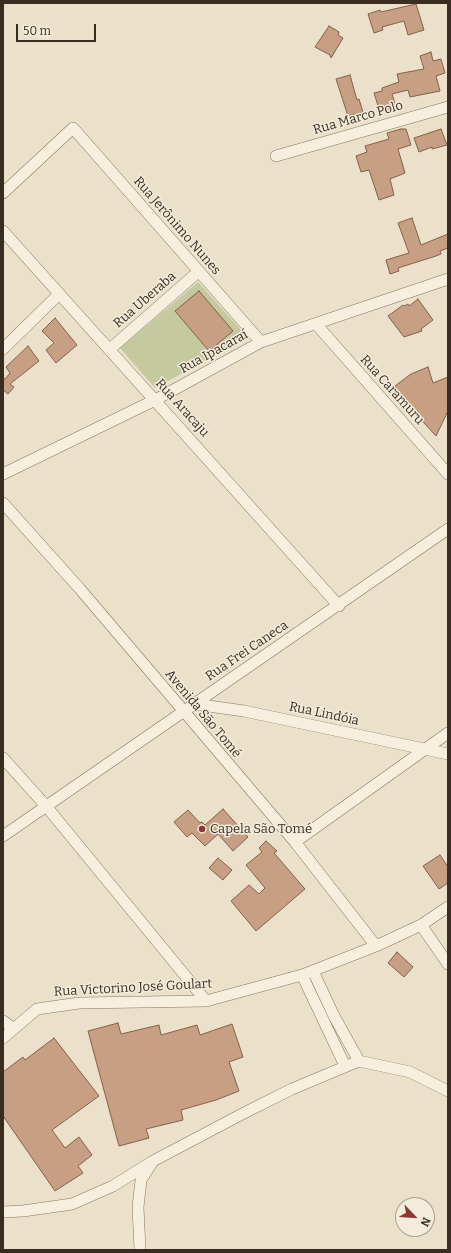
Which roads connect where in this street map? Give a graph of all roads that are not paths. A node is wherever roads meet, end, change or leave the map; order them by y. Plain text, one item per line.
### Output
1 (448, 107) edge
2 (276, 156) dead end
3 (3, 193) edge
4 (3, 231) edge
5 (198, 272) junction
6 (448, 279) edge
7 (59, 294) junction
8 (316, 324) junction
9 (261, 342) junction
10 (3, 349) edge
11 (110, 349) junction
12 (156, 400) junction
13 (3, 474) edge
14 (448, 474) edge
15 (3, 503) edge
16 (448, 529) edge
17 (339, 606) junction
18 (194, 704) junction
19 (183, 712) junction
20 (448, 733) edge
21 (424, 749) junction
22 (448, 754) edge
23 (3, 758) edge
24 (46, 806) junction
25 (3, 836) edge
26 (295, 842) junction
27 (448, 907) edge
28 (422, 925) junction
29 (376, 946) junction
30 (448, 964) edge
31 (313, 971) junction
32 (302, 975) junction
33 (206, 1001) junction
34 (3, 1021) edge
35 (13, 1028) junction
36 (3, 1038) edge
37 (359, 1061) junction
38 (345, 1066) junction
39 (448, 1090) edge
40 (153, 1161) junction
41 (3, 1212) edge
42 (140, 1250) edge

1 - 2 street, Rua Marco Polo
3 - 5 street, Rua Jerônimo Nunes
4 - 7 street, Rua Aracaju
5 - 9 street, Rua Jerônimo Nunes
5 - 11 street, Rua Uberaba
6 - 8 street, Rua Ipacaraí
7 - 10 street
7 - 11 street, Rua Aracaju
8 - 9 street, Rua Ipacaraí
8 - 14 street, Rua Caramuru
9 - 12 street, Rua Ipacaraí
11 - 12 street, Rua Aracaju
12 - 13 street, Rua Ipacaraí
12 - 17 street, Rua Aracaju
15 - 19 street, Avenida São Tomé
16 - 17 street, Rua Frei Caneca
17 - 18 street, Rua Frei Caneca
18 - 19 street, Rua Frei Caneca
18 - 21 street, Rua Lindóia
19 - 24 street, Rua Frei Caneca
19 - 26 street, Avenida São Tomé
20 - 21 street
21 - 22 street, Rua Lindóia
21 - 26 street
23 - 24 street
24 - 25 street, Rua Frei Caneca
24 - 33 street
26 - 29 street, Avenida São Tomé
27 - 28 street, Rua Victorino José Goulart
28 - 29 street, Rua Victorino José Goulart
28 - 30 street
29 - 31 street, Rua Victorino José Goulart
31 - 32 street, Rua Victorino José Goulart
31 - 37 street
32 - 33 street, Rua Victorino José Goulart
32 - 38 street
33 - 35 street, Rua Victorino José Goulart
34 - 35 street
35 - 36 street, Rua Victorino José Goulart
37 - 38 street
37 - 39 street
38 - 40 street
40 - 41 street
40 - 42 street

